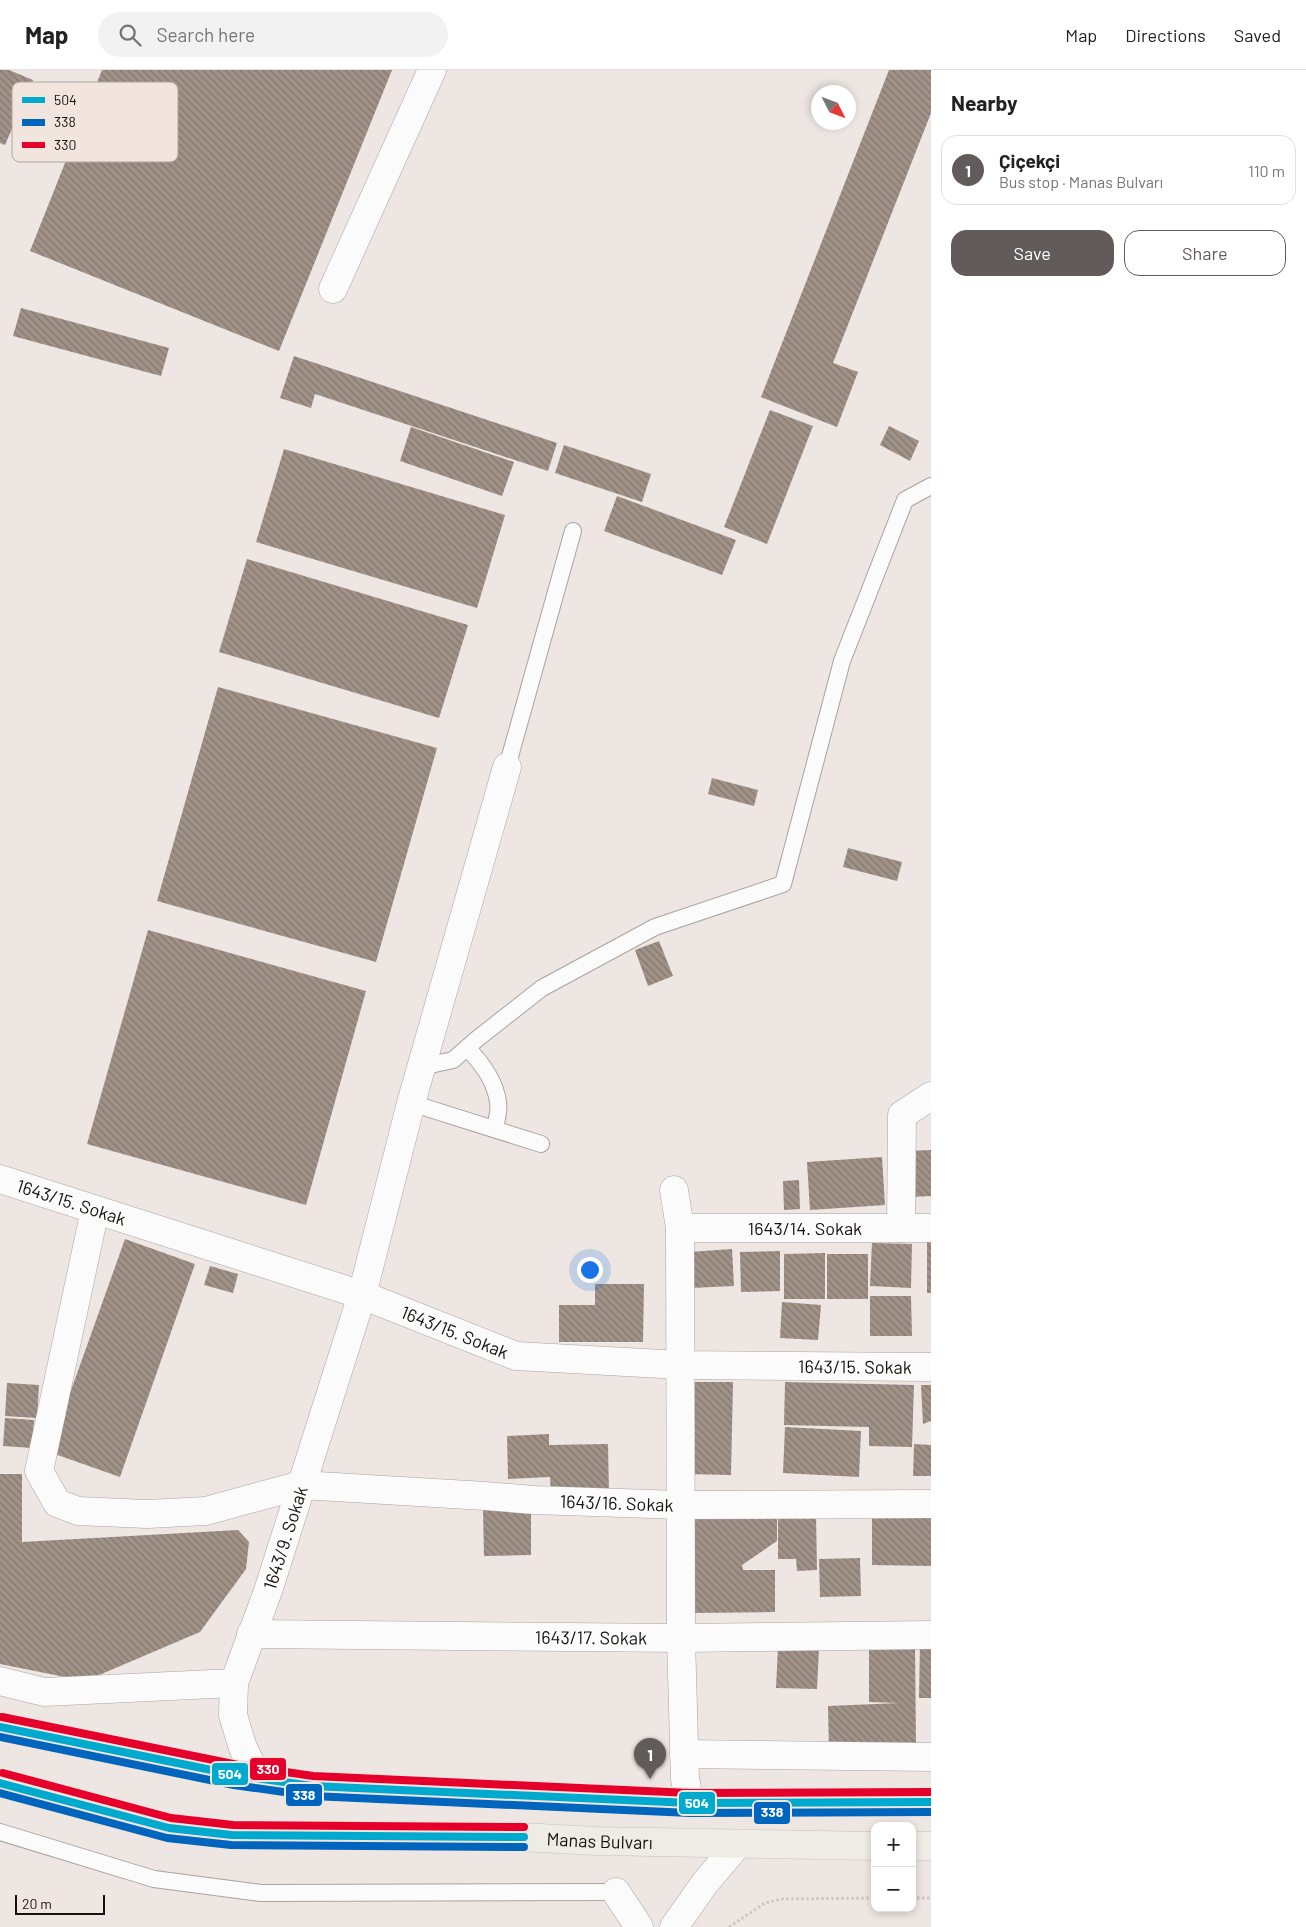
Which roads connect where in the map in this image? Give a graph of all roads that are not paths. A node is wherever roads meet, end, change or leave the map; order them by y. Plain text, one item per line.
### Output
1 (432, 70) edge
2 (333, 289) dead end
3 (931, 486) edge
4 (573, 531) dead end
5 (507, 767) joint
6 (467, 1048) junction
7 (421, 1067) junction
8 (931, 1096) edge
9 (412, 1102) junction
10 (494, 1129) junction
11 (541, 1144) dead end
12 (0, 1179) edge
13 (674, 1190) dead end
14 (95, 1210) junction
15 (680, 1228) junction
16 (901, 1228) junction
17 (931, 1228) edge
18 (362, 1296) junction
19 (681, 1365) junction
20 (931, 1368) edge
21 (301, 1485) junction
22 (931, 1504) edge
23 (681, 1505) junction
24 (251, 1634) junction
25 (931, 1635) edge
26 (681, 1638) junction
27 (0, 1681) edge
28 (234, 1683) junction
29 (0, 1727) edge
30 (684, 1754) junction
31 (931, 1757) edge
32 (258, 1778) junction
33 (0, 1783) edge
34 (931, 1802) edge
35 (690, 1803) junction
36 (0, 1832) edge
37 (738, 1844) junction
38 (871, 1846) edge
39 (916, 1846) edge
40 (931, 1846) edge
41 (616, 1892) joint
42 (639, 1927) edge
43 (674, 1927) edge

1 - 2 street
3 - 6 lane
4 - 5 lane
5 - 7 street, 1643/9. Sokak
6 - 7 lane
6 - 10 lane
7 - 9 street, 1643/9. Sokak
8 - 16 street
9 - 10 lane
9 - 18 street, 1643/9. Sokak
10 - 11 lane
12 - 14 street, 1643/15. Sokak
13 - 15 street
14 - 18 street, 1643/15. Sokak
14 - 21 street, 1643/16. Sokak
15 - 16 street, 1643/14. Sokak
15 - 19 street
16 - 17 street, 1643/14. Sokak
18 - 19 street, 1643/15. Sokak
18 - 21 street, 1643/9. Sokak
19 - 20 street, 1643/15. Sokak
19 - 23 street
21 - 23 street, 1643/16. Sokak
21 - 24 street, 1643/9. Sokak
22 - 23 street, 1643/16. Sokak
23 - 26 street
24 - 26 street, 1643/17. Sokak
24 - 28 street, 1643/9. Sokak
25 - 26 street, 1643/17. Sokak
26 - 30 street
27 - 28 street
28 - 32 street, 1643/9. Sokak
29 - 32 main road
30 - 31 street
30 - 35 street
32 - 35 main road
33 - 37 main road, Manas Bulvarı
34 - 35 main road
36 - 41 lane
37 - 38 main road, Manas Bulvarı
37 - 43 street
39 - 40 main road
41 - 42 street

